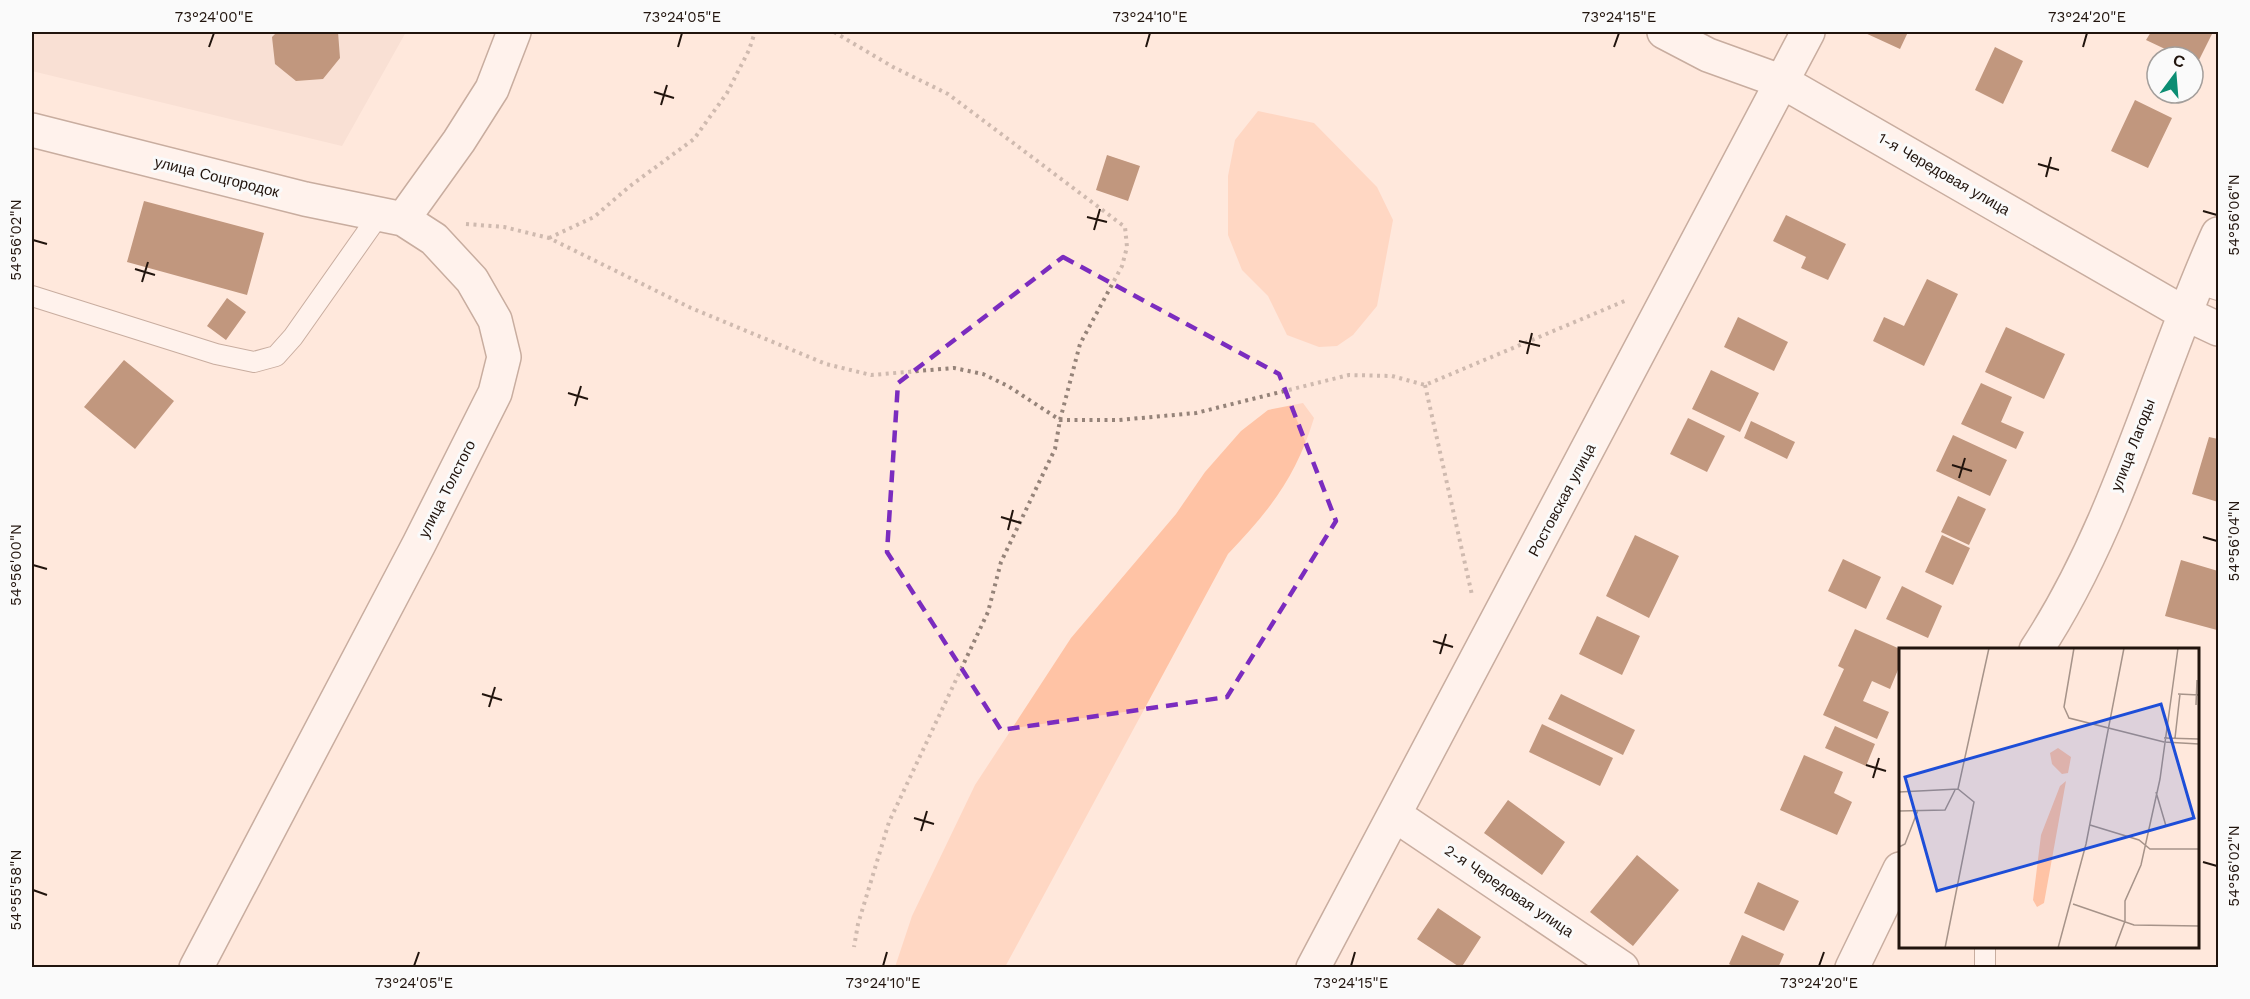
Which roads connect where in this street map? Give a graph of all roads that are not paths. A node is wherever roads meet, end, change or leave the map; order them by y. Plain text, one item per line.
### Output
1 (514, 32) edge
2 (1664, 32) edge
3 (1808, 32) edge
4 (1783, 81) junction
5 (32, 130) edge
6 (391, 217) junction
7 (2218, 234) edge
8 (2207, 287) edge
9 (32, 296) edge
10 (2184, 313) junction
11 (2218, 329) edge
12 (2037, 648) edge
13 (1395, 815) junction
14 (1899, 871) edge
15 (1985, 948) edge
16 (196, 968) edge
17 (1313, 968) edge
18 (1622, 968) edge
19 (1852, 968) edge
20 (1985, 968) edge

1 - 6 street
2 - 4 street, 1-я Чередовая улица
3 - 4 street, Ростовская улица
4 - 10 street, 1-я Чередовая улица
4 - 13 street, Ростовская улица
5 - 6 street, улица Соцгородок
6 - 9 lane
6 - 16 street, улица Толстого
7 - 8 street, улица Лагоды
8 - 10 street, улица Лагоды
10 - 11 street, 1-я Чередовая улица
10 - 12 street, улица Лагоды
13 - 17 street, Ростовская улица
13 - 18 street, 2-я Чередовая улица
14 - 19 street
15 - 20 lane

